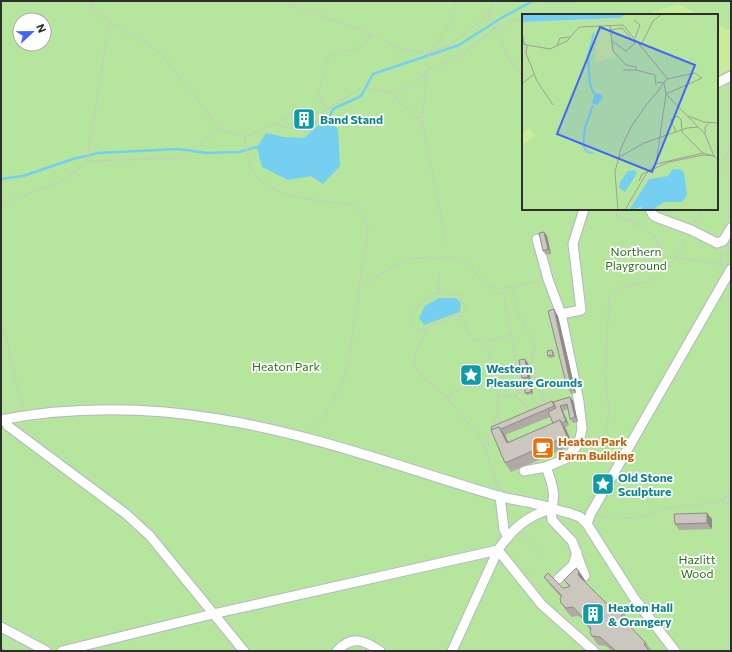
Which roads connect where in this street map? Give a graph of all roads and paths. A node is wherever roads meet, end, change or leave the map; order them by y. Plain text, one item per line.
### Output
1 (90, 1) edge
2 (282, 1) edge
3 (453, 1) edge
4 (494, 1) edge
5 (488, 15) junction
6 (522, 19) edge
7 (109, 21) junction
8 (495, 28) junction
9 (370, 34) junction
10 (428, 54) junction
11 (427, 70) junction
12 (522, 75) edge
13 (731, 76) edge
14 (718, 82) edge
15 (390, 92) junction
16 (327, 109) junction
17 (322, 115) junction
18 (422, 122) junction
19 (276, 124) junction
20 (220, 128) junction
21 (245, 137) junction
22 (731, 145) edge
23 (87, 161) junction
24 (718, 176) edge
25 (1, 205) edge
26 (584, 210) edge
27 (619, 210) edge
28 (650, 210) edge
29 (701, 210) edge
30 (731, 228) edge
31 (691, 230) junction
32 (537, 239) dead end
33 (720, 243) junction
34 (442, 244) dead end
35 (731, 250) edge
36 (721, 256) junction
37 (676, 257) junction
38 (720, 263) junction
39 (665, 268) junction
40 (731, 269) edge
41 (440, 273) dead end
42 (548, 279) junction
43 (727, 284) edge
44 (513, 286) junction
45 (359, 287) junction
46 (502, 289) junction
47 (438, 293) junction
48 (562, 314) junction
49 (461, 316) junction
50 (1, 317) edge
51 (428, 326) junction
52 (511, 335) junction
53 (487, 342) junction
54 (520, 383) junction
55 (536, 384) junction
56 (495, 386) junction
57 (524, 386) junction
58 (516, 395) junction
59 (498, 396) junction
60 (447, 398) junction
61 (544, 400) junction
62 (552, 404) edge
63 (498, 415) junction
64 (24, 417) junction
65 (2, 420) edge
66 (505, 429) edge
67 (507, 435) dead end
68 (300, 437) junction
69 (514, 443) edge
70 (484, 446) junction
71 (576, 448) junction
72 (546, 467) junction
73 (524, 471) dead end
74 (731, 490) edge
75 (500, 496) junction
76 (721, 502) junction
77 (731, 504) edge
78 (551, 509) junction
79 (591, 513) junction
80 (587, 524) junction
81 (521, 531) dead end
82 (507, 535) junction
83 (498, 550) junction
84 (577, 552) junction
85 (544, 556) dead end
86 (532, 568) dead end
87 (528, 572) dead end
88 (585, 576) dead end
89 (558, 579) dead end
90 (213, 614) junction
91 (1, 627) edge
92 (46, 651) edge
93 (62, 651) edge
94 (244, 651) edge
95 (337, 651) edge
96 (380, 651) edge
97 (452, 651) edge
98 (594, 651) edge
99 (675, 651) edge

1 - 7 path
2 - 9 path
3 - 10 path
4 - 5 path
5 - 8 path
5 - 10 path
6 - 8 path
7 - 20 path
7 - 23 path
8 - 11 path
8 - 12 path
9 - 10 path
9 - 16 path
10 - 11 path
11 - 15 path
11 - 18 path
13 - 14 lane
15 - 16 path
15 - 18 path
16 - 17 path
17 - 19 path
17 - 19 path
18 - 34 path
19 - 21 path
20 - 21 path
20 - 23 path
21 - 45 path
22 - 24 path
23 - 25 path
26 - 48 lane
27 - 39 path
28 - 31 lane
29 - 31 path
30 - 33 lane
31 - 33 lane
31 - 37 path
32 - 42 lane
33 - 36 path
35 - 36 path
36 - 38 path
37 - 38 path
37 - 39 path
38 - 40 path
39 - 71 path
40 - 43 lane
41 - 47 path
42 - 44 path
42 - 48 lane
43 - 79 lane
44 - 46 path
44 - 55 path
45 - 46 path
45 - 68 path
46 - 52 path
47 - 49 path
47 - 51 path
48 - 71 lane
49 - 51 path
49 - 53 path
50 - 64 path
51 - 60 path
52 - 53 path
52 - 54 path
53 - 56 path
54 - 57 path
54 - 58 path
55 - 57 path
55 - 61 path
56 - 59 path
56 - 60 path
57 - 58 path
58 - 59 path
58 - 61 path
59 - 63 path
60 - 70 path
61 - 62 path
63 - 66 path
63 - 70 path
64 - 65 lane
64 - 68 lane
65 - 90 lane
67 - 69 path
68 - 75 lane
70 - 75 path
71 - 72 lane
72 - 73 lane
72 - 78 lane
74 - 76 path
75 - 78 lane
75 - 82 lane
76 - 77 path
76 - 79 path
78 - 80 lane
78 - 82 lane
78 - 84 lane
79 - 80 lane
80 - 99 lane
81 - 85 path
82 - 83 lane
83 - 90 lane
83 - 97 lane
83 - 98 lane
84 - 88 lane
84 - 89 lane
86 - 87 path
90 - 93 lane
90 - 94 lane
91 - 92 lane
95 - 96 lane

